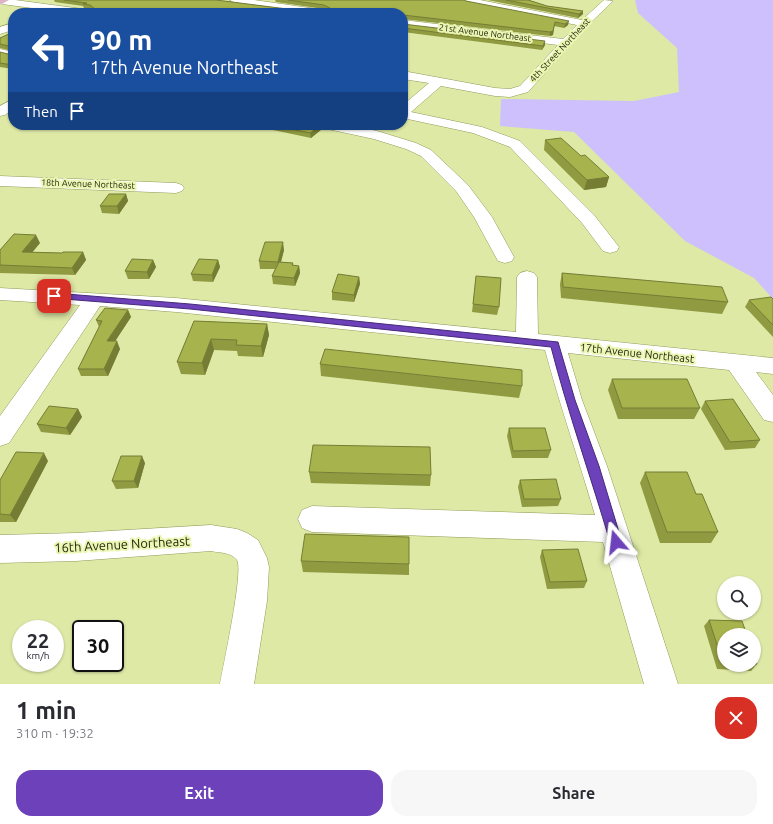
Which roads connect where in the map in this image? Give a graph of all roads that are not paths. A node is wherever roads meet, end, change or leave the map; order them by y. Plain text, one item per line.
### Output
1 (234, 0) edge
2 (466, 0) edge
3 (2, 1) edge
4 (608, 1) edge
5 (48, 7) joint
6 (55, 8) edge
7 (289, 8) edge
8 (584, 23) junction
9 (408, 24) edge
10 (567, 43) junction
11 (408, 76) edge
12 (438, 82) junction
13 (408, 109) edge
14 (408, 114) edge
15 (383, 130) edge
16 (0, 181) edge
17 (176, 188) dead end
18 (610, 247) dead end
19 (505, 257) dead end
20 (527, 277) dead end
21 (0, 294) edge
22 (94, 298) junction
23 (527, 342) junction
24 (555, 345) junction
25 (736, 362) junction
26 (773, 366) edge
27 (773, 413) edge
28 (0, 436) edge
29 (312, 519) dead end
30 (612, 528) junction
31 (0, 550) edge
32 (237, 684) edge
33 (661, 684) edge

1 - 7 street
2 - 8 street
3 - 5 street
4 - 8 street, 4th Street Northeast
5 - 6 street
8 - 10 street, 4th Street Northeast
9 - 10 street, 21st Avenue Northeast
10 - 12 street, 4th Street Northeast
11 - 12 street
12 - 13 street
14 - 18 street
15 - 19 street
16 - 17 street, 18th Avenue Northeast
20 - 23 street
21 - 22 street, 17th Avenue Northeast
22 - 23 street, 17th Avenue Northeast
22 - 28 street
23 - 24 street, 17th Avenue Northeast
24 - 25 street, 17th Avenue Northeast
24 - 30 street
25 - 26 street, 17th Avenue Northeast
25 - 27 street
29 - 30 street
30 - 33 street
31 - 32 street, 16th Avenue Northeast

